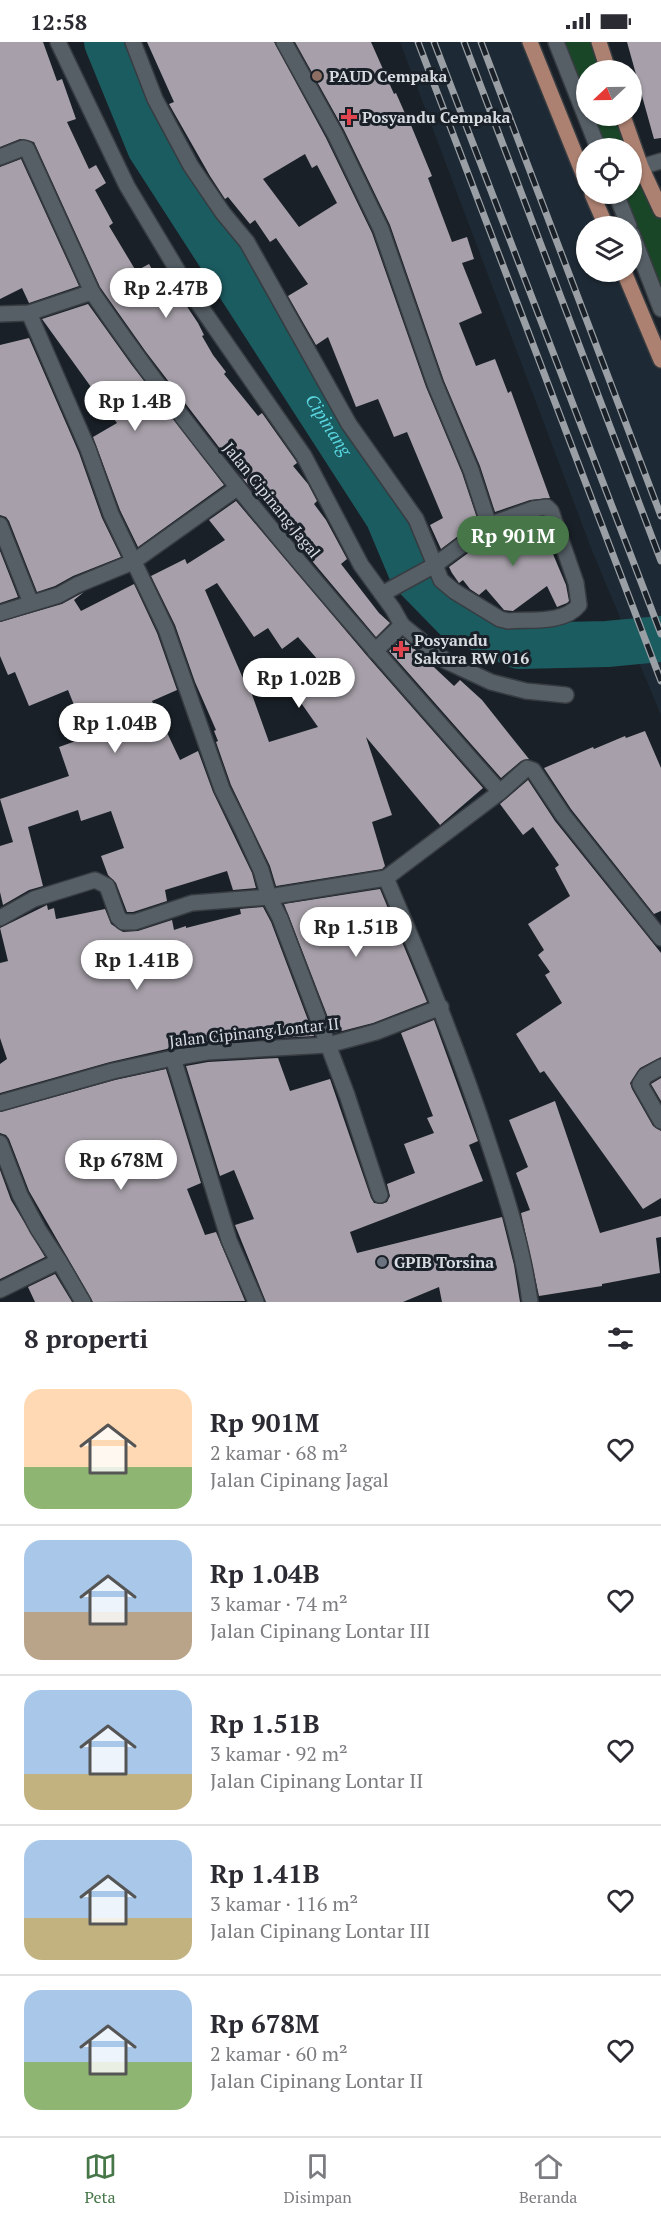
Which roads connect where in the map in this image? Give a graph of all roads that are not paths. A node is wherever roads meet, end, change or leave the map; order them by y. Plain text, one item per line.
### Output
1 (58, 42) edge
2 (133, 42) edge
3 (284, 42) edge
4 (530, 42) edge
5 (556, 42) edge
6 (599, 42) edge
7 (605, 60) edge
8 (594, 138) edge
9 (576, 156) edge
10 (0, 157) edge
11 (661, 161) edge
12 (642, 168) edge
13 (642, 170) edge
14 (661, 210) edge
15 (642, 260) edge
16 (628, 282) edge
17 (92, 292) junction
18 (661, 309) edge
19 (29, 313) junction
20 (0, 314) edge
21 (661, 360) edge
22 (237, 488) junction
23 (0, 525) edge
24 (489, 525) junction
25 (133, 562) junction
26 (432, 566) junction
27 (382, 594) junction
28 (31, 603) junction
29 (0, 613) edge
30 (402, 625) junction
31 (375, 651) junction
32 (566, 695) dead end
33 (500, 792) junction
34 (386, 878) junction
35 (269, 897) junction
36 (0, 918) edge
37 (661, 938) edge
38 (441, 1007) junction
39 (328, 1045) junction
40 (173, 1058) junction
41 (661, 1067) edge
42 (0, 1103) edge
43 (661, 1121) edge
44 (0, 1143) edge
45 (380, 1195) dead end
46 (59, 1261) junction
47 (0, 1290) edge
48 (83, 1302) edge
49 (256, 1302) edge
50 (530, 1302) edge

1 - 27 street
2 - 26 street
3 - 24 street
4 - 9 main road
5 - 8 street
6 - 7 main road
10 - 17 street, Jalan Cipinang Jagal
11 - 12 street
13 - 14 main road
15 - 18 street
16 - 21 main road
17 - 19 street
17 - 22 street, Jalan Cipinang Jagal
19 - 20 street
19 - 25 street
22 - 25 street
22 - 31 street, Jalan Cipinang Jagal
23 - 28 street
24 - 26 street
24 - 26 street
25 - 28 street
25 - 35 street
26 - 27 street
27 - 30 street
28 - 29 street
30 - 31 street
30 - 32 street
31 - 33 street, Jalan Cipinang Jagal
33 - 34 street
33 - 37 street
34 - 35 street
34 - 38 street
35 - 36 street
35 - 39 street
38 - 39 street, Jalan Cipinang Lontar II
38 - 50 street
39 - 40 street, Jalan Cipinang Lontar II
39 - 45 street
40 - 42 street, Jalan Cipinang Lontar II
40 - 49 street
41 - 43 street
44 - 46 street
46 - 47 street
46 - 48 street

